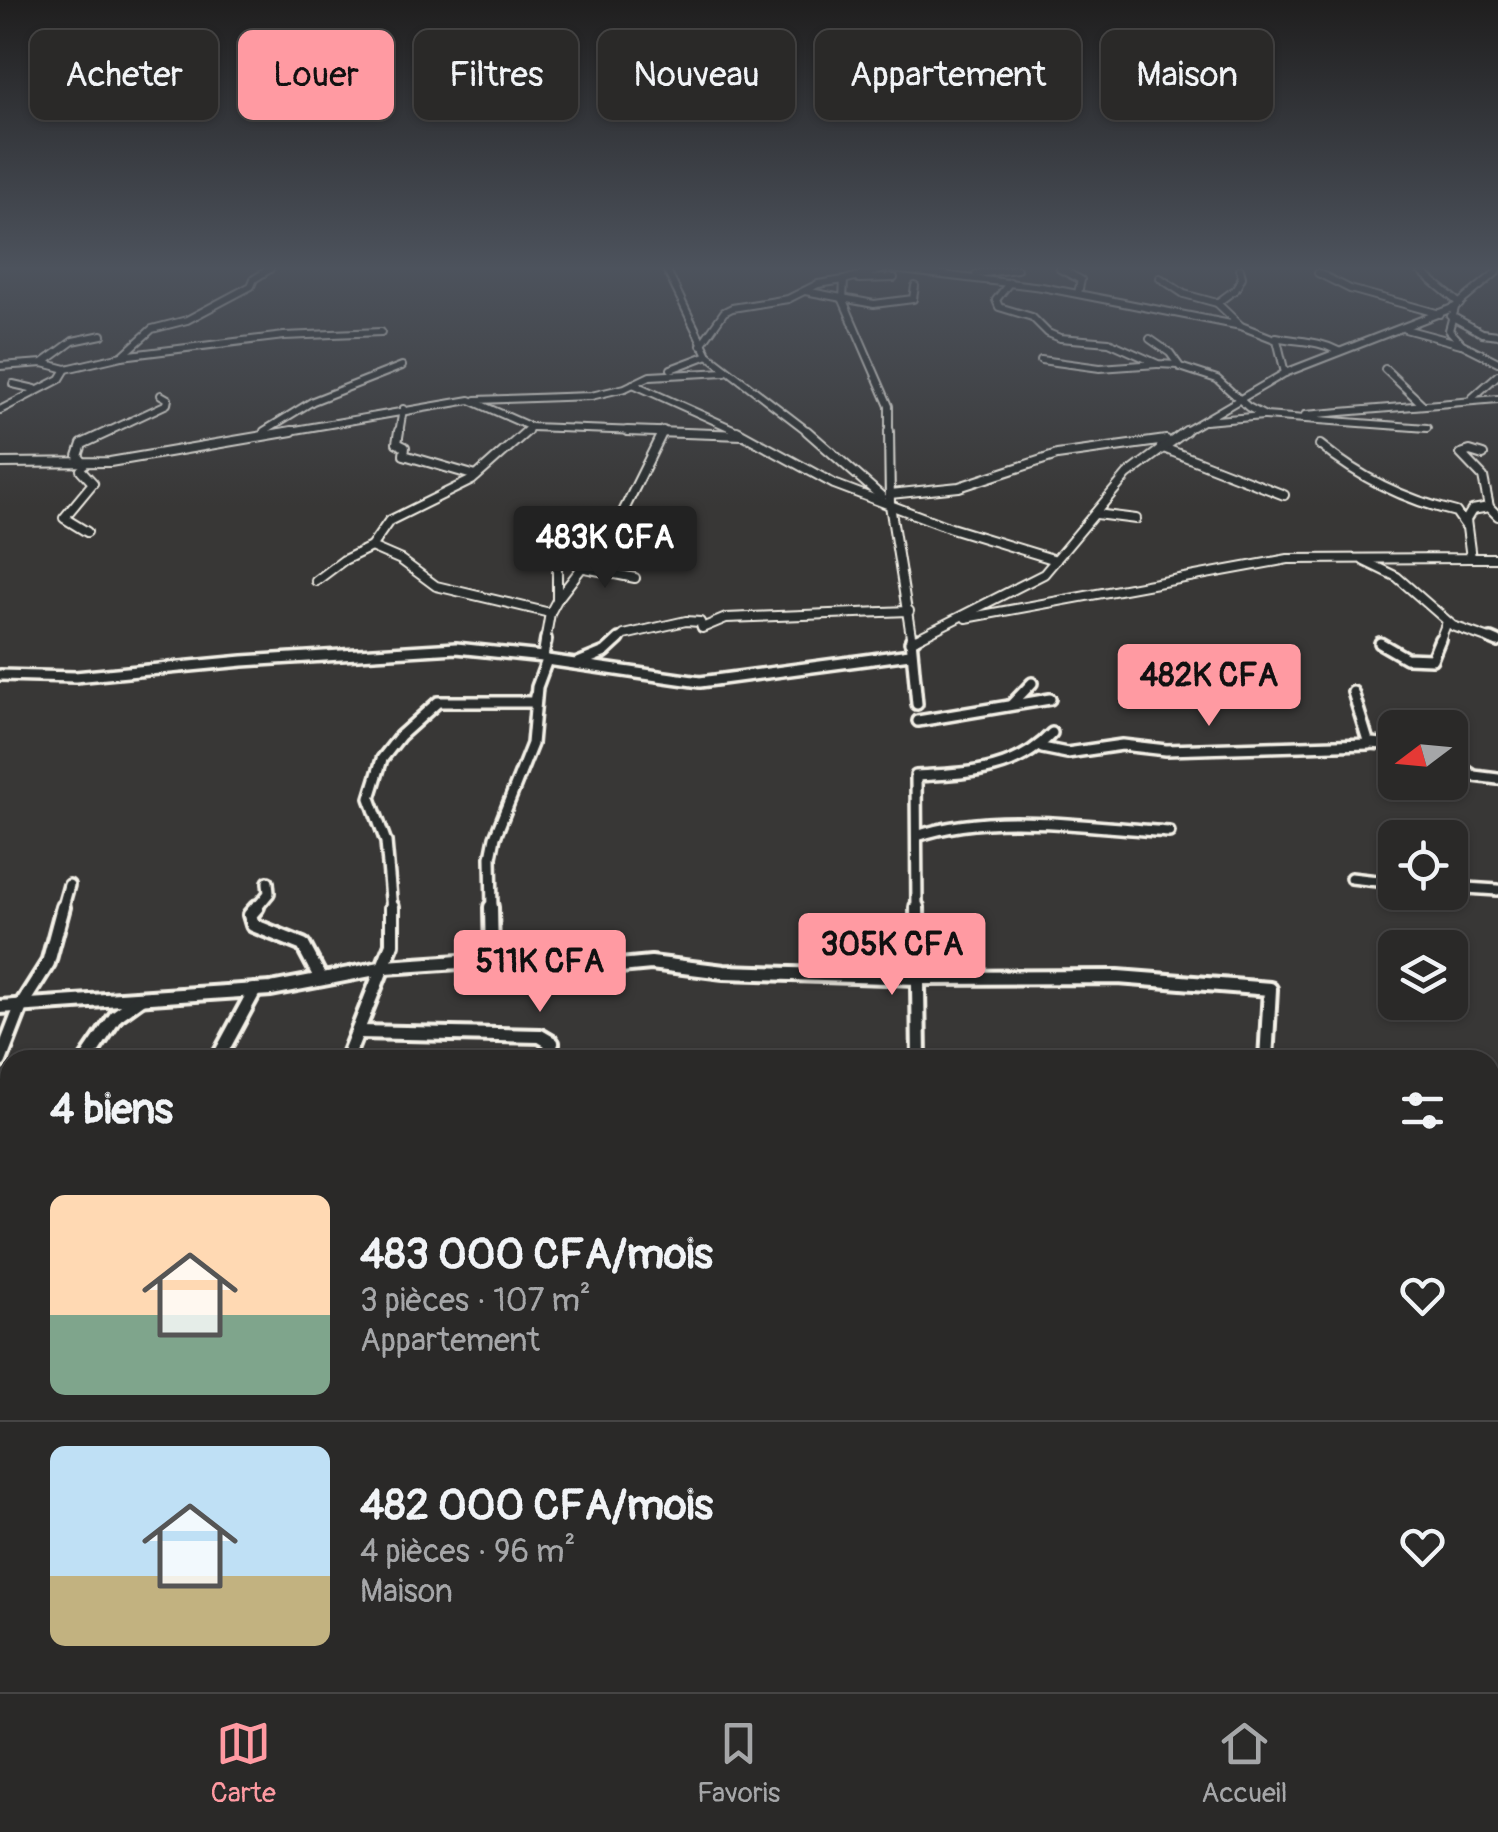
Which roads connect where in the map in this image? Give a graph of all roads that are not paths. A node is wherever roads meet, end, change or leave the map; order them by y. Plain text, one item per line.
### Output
1 (64, 348) edge
2 (131, 348) edge
3 (200, 348) edge
4 (703, 348) edge
5 (864, 348) edge
6 (1125, 348) edge
7 (1163, 348) edge
8 (1279, 348) edge
9 (1332, 348) edge
10 (1350, 348) edge
11 (1470, 348) edge
12 (1338, 352) junction
13 (708, 355) junction
14 (122, 356) junction
15 (1041, 360) dead end
16 (43, 362) junction
17 (1498, 362) edge
18 (1158, 364) junction
19 (0, 366) edge
20 (402, 366) dead end
21 (1178, 366) junction
22 (66, 369) junction
23 (1385, 369) dead end
24 (726, 372) junction
25 (1285, 373) junction
26 (650, 376) junction
27 (1498, 376) edge
28 (14, 384) dead end
29 (633, 384) junction
30 (36, 389) junction
31 (161, 395) dead end
32 (1239, 398) junction
33 (1498, 399) edge
34 (470, 400) junction
35 (1467, 401) junction
36 (1420, 403) junction
37 (403, 409) junction
38 (0, 410) edge
39 (1304, 415) junction
40 (1266, 416) junction
41 (1319, 421) junction
42 (1202, 422) junction
43 (531, 427) junction
44 (1426, 428) dead end
45 (663, 430) junction
46 (260, 434) junction
47 (743, 435) junction
48 (1172, 438) junction
49 (1320, 446) dead end
50 (1160, 447) junction
51 (1483, 455) dead end
52 (0, 463) edge
53 (83, 467) junction
54 (1479, 472) junction
55 (476, 476) junction
56 (1498, 482) edge
57 (1284, 496) dead end
58 (890, 499) junction
59 (1489, 507) junction
60 (1096, 514) junction
61 (1498, 516) edge
62 (1136, 519) dead end
63 (1465, 526) junction
64 (86, 532) dead end
65 (557, 542) dead end
66 (372, 547) junction
67 (1357, 558) junction
68 (1471, 558) junction
69 (1498, 558) edge
70 (1056, 560) junction
71 (580, 568) junction
72 (634, 578) dead end
73 (316, 581) dead end
74 (557, 600) junction
75 (909, 611) junction
76 (550, 613) junction
77 (956, 620) junction
78 (1448, 622) junction
79 (910, 642) junction
80 (1498, 642) edge
81 (1380, 644) dead end
82 (910, 654) junction
83 (545, 659) junction
84 (575, 664) junction
85 (0, 675) edge
86 (1032, 683) dead end
87 (536, 688) junction
88 (1352, 692) dead end
89 (1050, 699) dead end
90 (917, 704) dead end
91 (1011, 705) junction
92 (918, 722) dead end
93 (1052, 732) dead end
94 (1372, 743) junction
95 (1378, 743) edge
96 (1042, 748) junction
97 (1468, 772) edge
98 (1498, 779) edge
99 (1169, 832) dead end
100 (917, 836) junction
101 (1351, 878) dead end
102 (1378, 881) edge
103 (268, 882) dead end
104 (69, 885) dead end
105 (1468, 888) edge
106 (1498, 890) edge
107 (492, 958) junction
108 (386, 967) junction
109 (919, 978) junction
110 (321, 979) junction
111 (254, 990) junction
112 (142, 997) junction
113 (22, 1004) junction
114 (0, 1007) edge
115 (360, 1032) junction
116 (5, 1050) edge
117 (93, 1050) edge
118 (222, 1050) edge
119 (351, 1050) edge
120 (550, 1050) edge
121 (919, 1050) edge
122 (1267, 1050) edge

1 - 16 street
2 - 14 street
3 - 14 street
4 - 13 street
5 - 58 street
6 - 18 street
7 - 21 street
8 - 25 street
9 - 12 street
10 - 12 street
11 - 17 street
12 - 25 street
13 - 24 street
13 - 26 street
14 - 22 street
15 - 18 street
16 - 19 street
16 - 22 street
18 - 21 street
20 - 46 street
21 - 32 street
22 - 30 street
23 - 36 street
24 - 26 street
24 - 58 street
25 - 32 street
26 - 29 street
27 - 35 street
28 - 30 street
29 - 34 street
29 - 47 street
30 - 38 street
31 - 53 street
32 - 40 street
32 - 42 street
33 - 35 street
34 - 37 street
34 - 43 street
35 - 36 street
36 - 39 street
37 - 46 street
37 - 55 street
39 - 40 street
39 - 41 street
40 - 41 street
40 - 42 street
41 - 44 street
42 - 48 street
43 - 45 street
43 - 55 street
45 - 47 street
45 - 71 street
46 - 53 street
47 - 58 street
48 - 50 street
48 - 58 street
49 - 63 street
50 - 57 street
50 - 60 street
51 - 54 street
52 - 53 street
53 - 64 street
54 - 56 street
54 - 59 street
55 - 66 street
58 - 70 street
58 - 75 street
59 - 61 street
59 - 63 street
60 - 62 street
60 - 70 street
63 - 68 street
65 - 74 street
66 - 73 street
66 - 76 street
67 - 68 street
67 - 77 street
67 - 78 street
68 - 69 street
70 - 77 street
71 - 72 street
71 - 74 street
74 - 76 street
75 - 79 street
75 - 84 street
76 - 83 street
77 - 79 street
78 - 80 street
78 - 81 street
79 - 82 street
82 - 84 street
82 - 90 street
83 - 84 street
83 - 85 street
83 - 87 street
86 - 91 street
87 - 107 street
87 - 108 street
88 - 94 street
89 - 91 street
91 - 92 street
93 - 96 street
94 - 95 street
94 - 96 street
96 - 100 street
97 - 98 street
99 - 100 street
100 - 109 street
101 - 102 street
103 - 110 street
104 - 113 street
105 - 106 street
107 - 108 street
107 - 109 street
108 - 110 street
108 - 115 street
109 - 121 street
109 - 122 street
110 - 111 street
111 - 112 street
111 - 118 street
112 - 113 street
112 - 117 street
113 - 114 street
113 - 116 street
115 - 119 street
115 - 120 street

